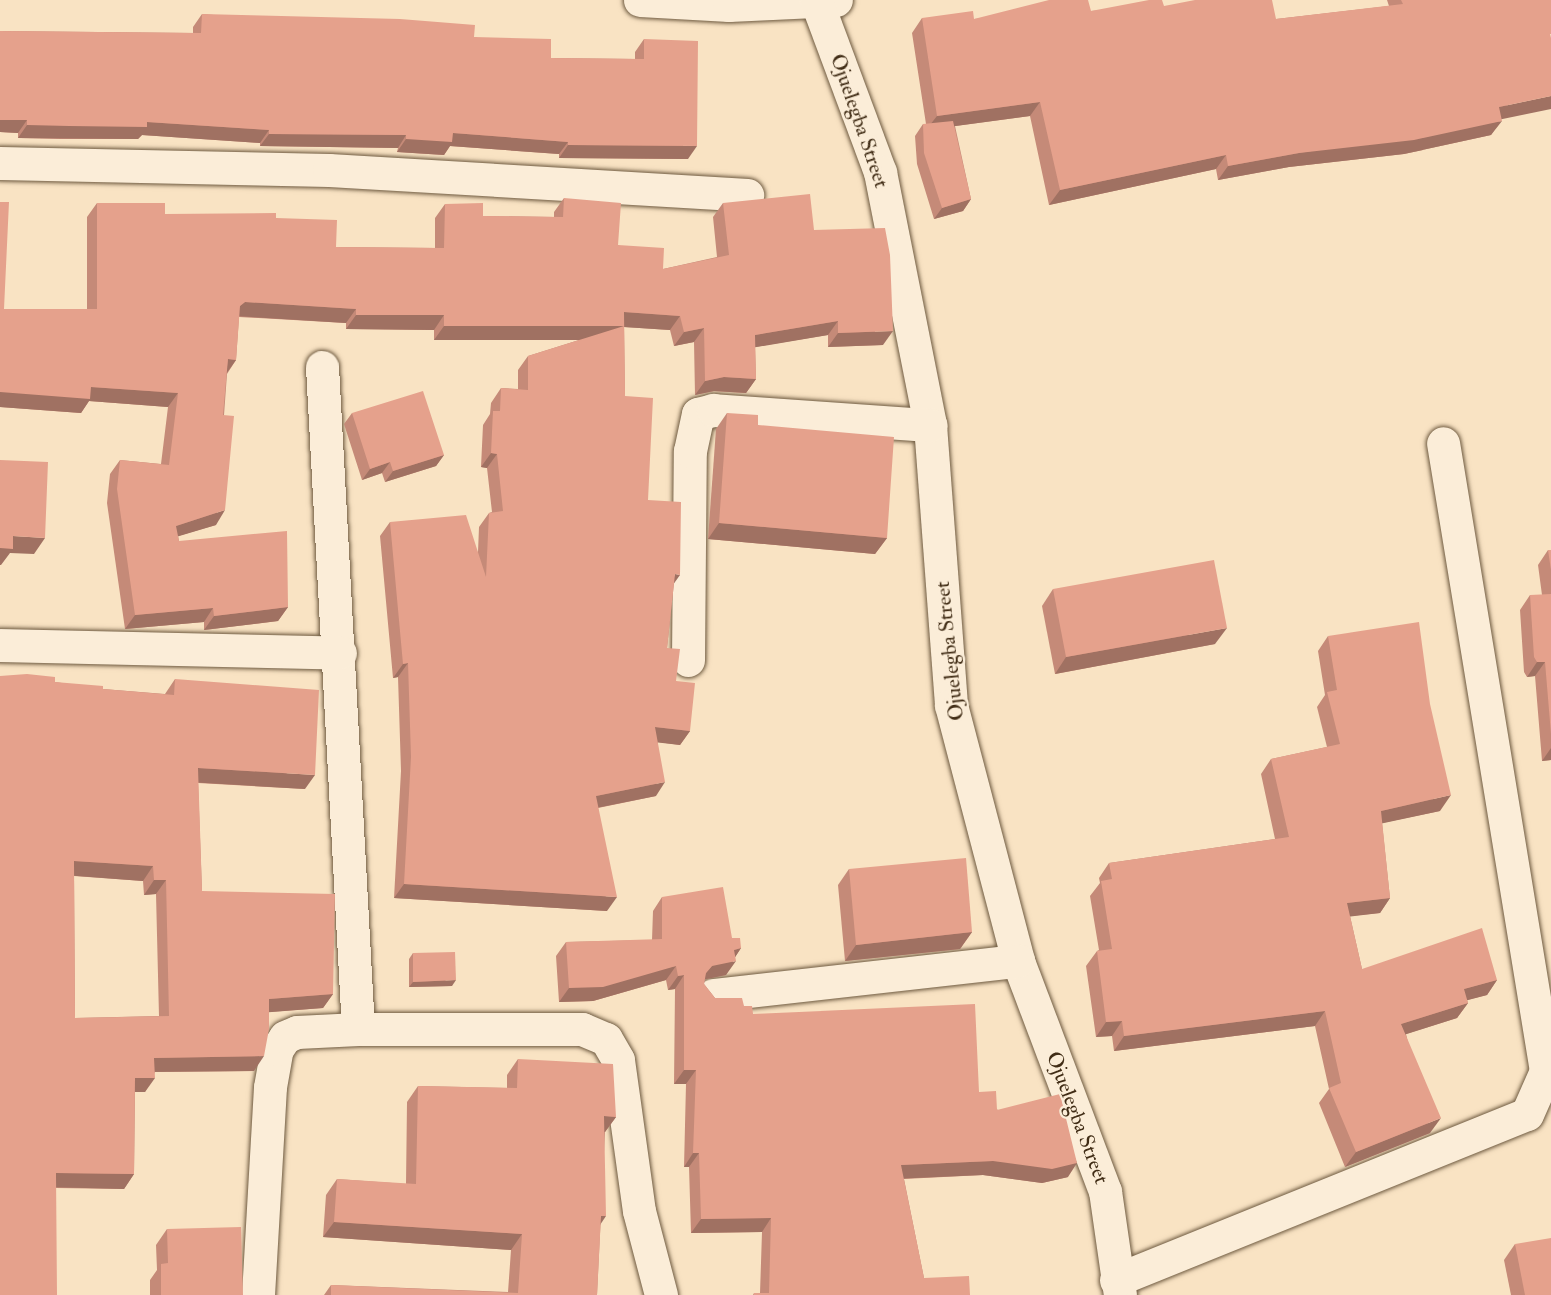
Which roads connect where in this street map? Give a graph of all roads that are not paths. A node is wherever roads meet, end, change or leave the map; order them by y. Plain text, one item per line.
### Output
1 (640, 0) edge
2 (824, 1) edge
3 (0, 163) edge
4 (747, 195) dead end
5 (322, 367) dead end
6 (930, 425) junction
7 (1443, 443) dead end
8 (0, 645) edge
9 (340, 653) junction
10 (688, 660) dead end
11 (1018, 961) junction
12 (713, 995) edge
13 (358, 1029) junction
14 (1118, 1287) edge
15 (258, 1295) edge
16 (661, 1295) edge

1 - 2 street
2 - 6 street, Ojuelegba Street
3 - 4 street
5 - 9 street
6 - 10 street
6 - 11 street, Ojuelegba Street
7 - 14 street
8 - 9 street
9 - 13 street
11 - 12 street
11 - 14 street, Ojuelegba Street
13 - 15 street
13 - 16 street

